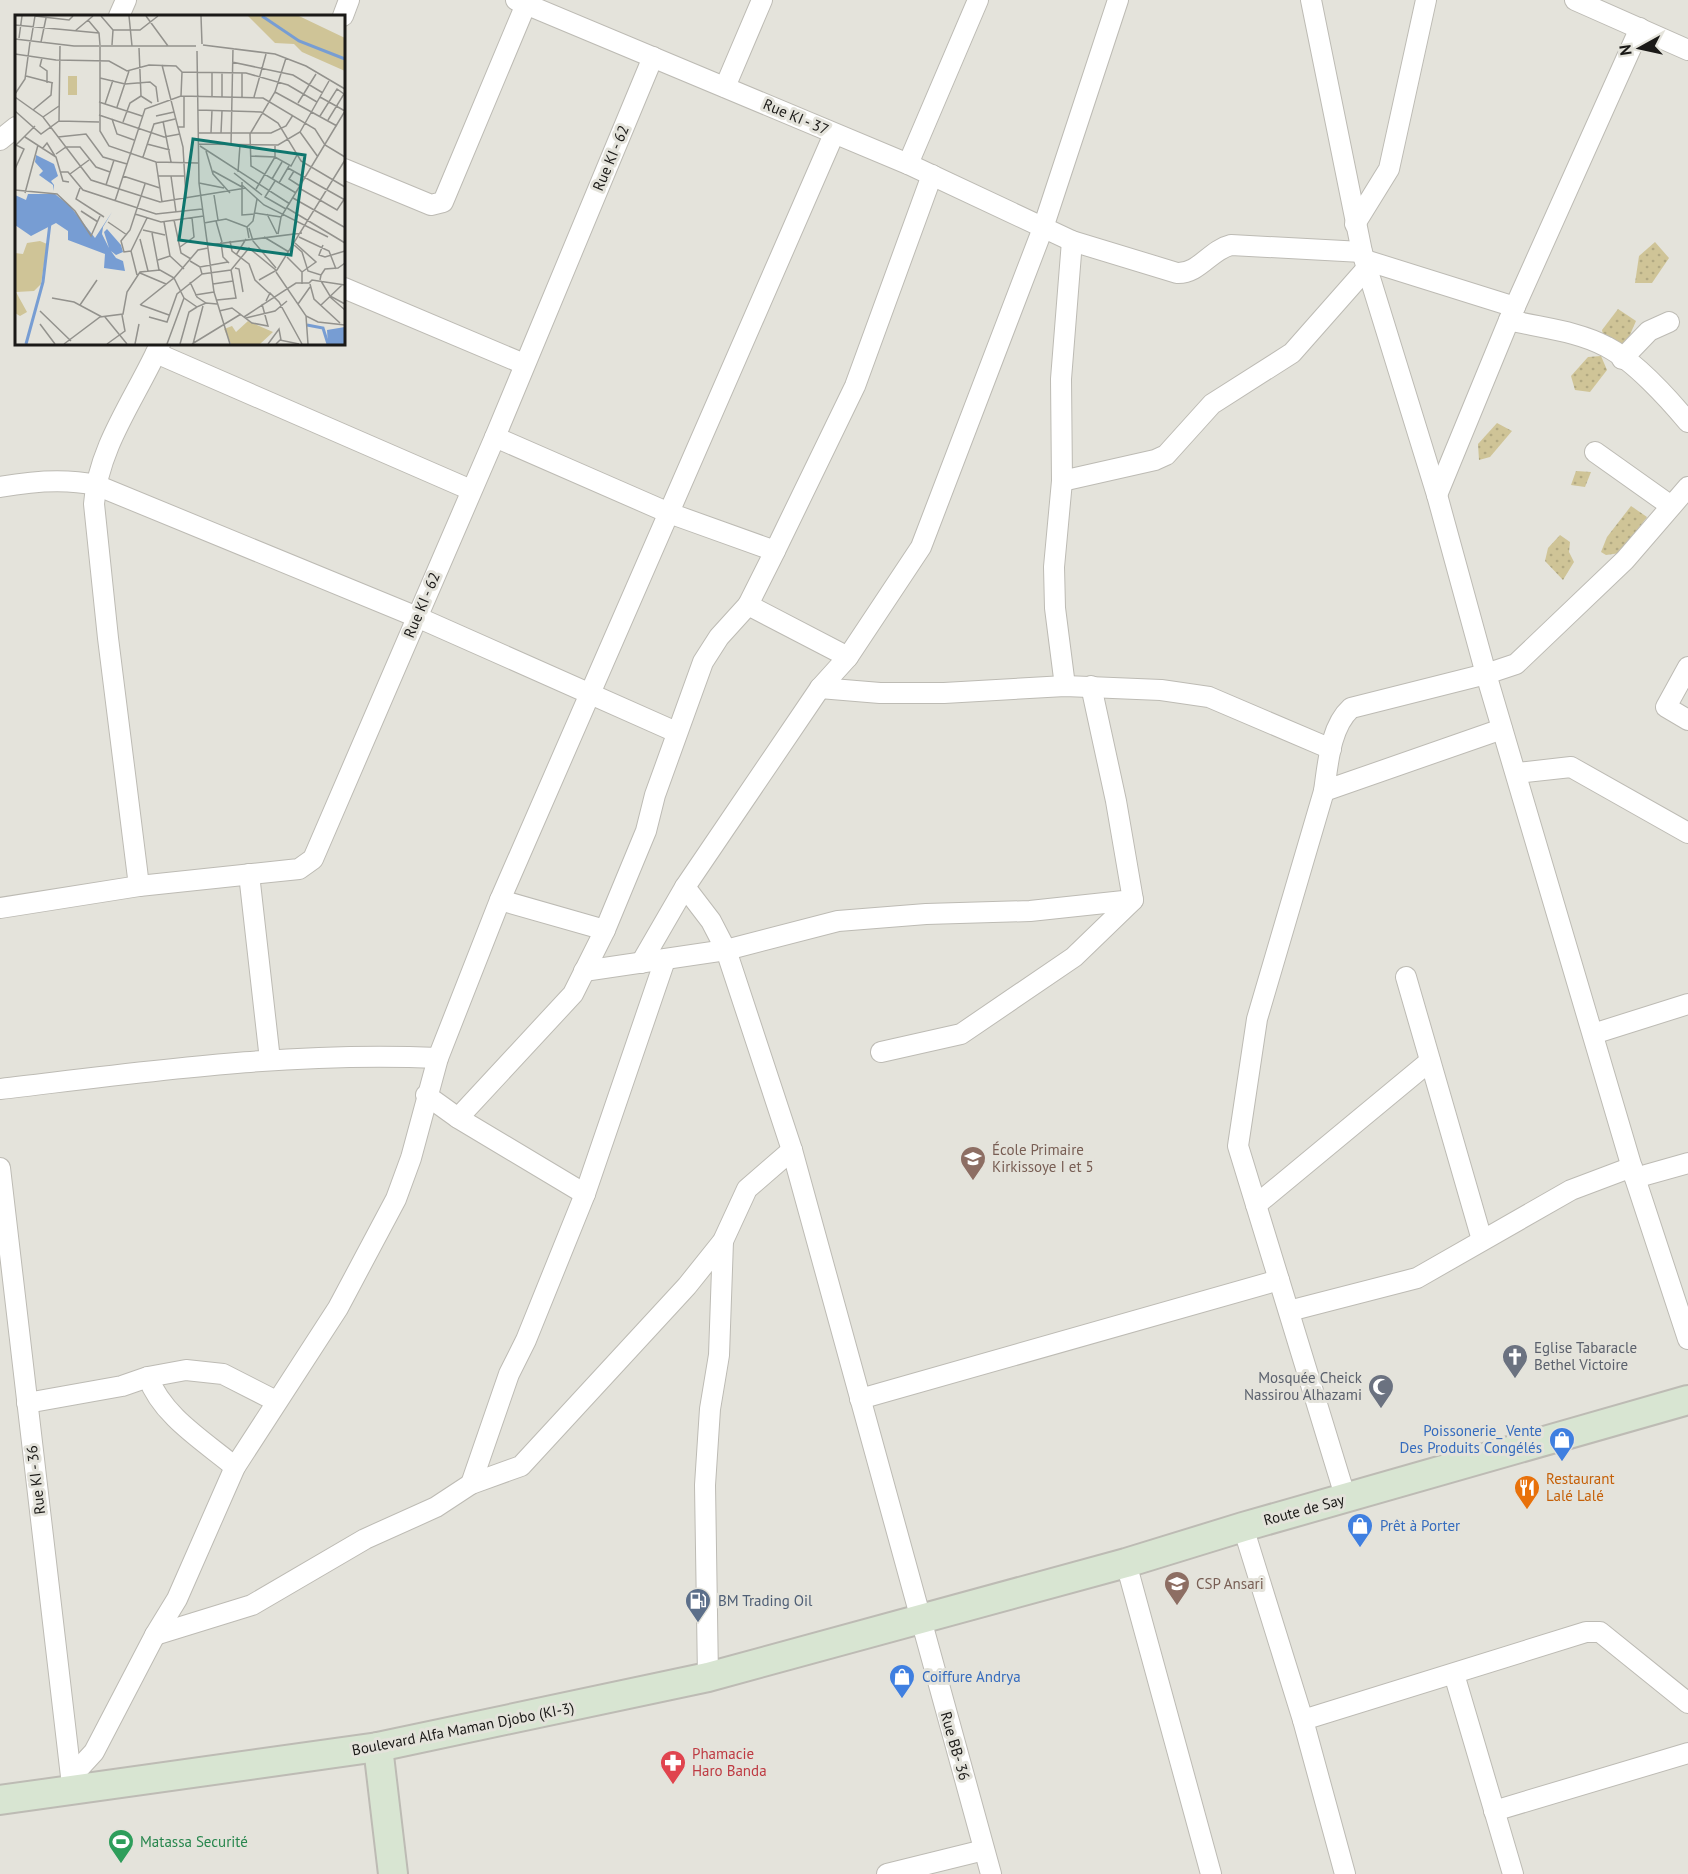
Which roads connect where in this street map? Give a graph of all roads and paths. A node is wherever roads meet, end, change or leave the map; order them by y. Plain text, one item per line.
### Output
1 (126, 0) edge
2 (349, 0) edge
3 (762, 0) edge
4 (978, 0) edge
5 (1118, 0) edge
6 (1311, 0) edge
7 (1426, 0) edge
8 (1575, 0) edge
9 (521, 2) edge
10 (552, 7) edge
11 (119, 15) edge
12 (343, 15) edge
13 (1640, 28) junction
14 (1688, 50) edge
15 (653, 57) junction
16 (725, 87) junction
17 (15, 128) edge
18 (834, 134) junction
19 (0, 140) edge
20 (908, 164) junction
21 (345, 169) edge
22 (933, 175) junction
23 (1355, 224) junction
24 (1044, 228) junction
25 (1072, 241) junction
26 (1365, 260) junction
27 (345, 288) edge
28 (1512, 314) junction
29 (1669, 322) dead end
30 (158, 348) edge
31 (1622, 359) junction
32 (524, 364) junction
33 (1688, 422) edge
34 (495, 437) junction
35 (1595, 452) dead end
36 (1062, 481) junction
37 (96, 485) junction
38 (0, 487) edge
39 (1688, 487) edge
40 (471, 490) junction
41 (1437, 495) junction
42 (1671, 506) junction
43 (669, 513) junction
44 (775, 551) junction
45 (748, 605) junction
46 (417, 617) junction
47 (848, 657) junction
48 (1688, 668) edge
49 (1486, 674) junction
50 (1065, 686) junction
51 (1091, 686) junction
52 (820, 688) junction
53 (589, 695) junction
54 (1688, 720) edge
55 (1502, 729) junction
56 (676, 732) junction
57 (1331, 749) junction
58 (1516, 773) junction
59 (1324, 791) junction
60 (1688, 833) edge
61 (249, 874) junction
62 (140, 886) junction
63 (686, 887) junction
64 (500, 900) junction
65 (1133, 900) junction
66 (0, 908) edge
67 (605, 930) junction
68 (726, 950) junction
69 (665, 960) junction
70 (641, 963) junction
71 (584, 971) junction
72 (1406, 977) dead end
73 (1688, 1004) edge
74 (1593, 1034) junction
75 (882, 1052) dead end
76 (438, 1058) junction
77 (270, 1060) junction
78 (1431, 1061) junction
79 (0, 1089) edge
80 (426, 1095) junction
81 (458, 1118) junction
82 (792, 1150) junction
83 (1688, 1163) edge
84 (0, 1168) edge
85 (1634, 1172) junction
86 (585, 1194) junction
87 (1256, 1205) junction
88 (1482, 1240) junction
89 (723, 1241) junction
90 (4, 1242) edge
91 (1279, 1280) junction
92 (1289, 1311) junction
93 (1688, 1339) edge
94 (148, 1377) junction
95 (860, 1399) junction
96 (1688, 1400) edge
97 (276, 1401) junction
98 (27, 1402) junction
99 (235, 1467) junction
100 (471, 1484) junction
101 (1346, 1499) junction
102 (1243, 1527) junction
103 (1126, 1563) junction
104 (919, 1619) junction
105 (155, 1635) junction
106 (1454, 1674) junction
107 (708, 1677) junction
108 (1688, 1703) edge
109 (1303, 1720) junction
110 (378, 1747) junction
111 (1688, 1753) edge
112 (72, 1784) junction
113 (0, 1800) edge
114 (1494, 1811) junction
115 (984, 1850) junction
116 (393, 1874) edge
117 (886, 1874) edge
118 (990, 1874) edge
119 (1211, 1874) edge
120 (1345, 1874) edge
121 (1513, 1874) edge

1 - 11 street
2 - 12 street
3 - 16 street
4 - 20 street
5 - 24 street
6 - 23 street
7 - 23 street
8 - 13 street
9 - 10 street, Rue KI - 37
9 - 21 street
10 - 15 street, Rue KI - 37
13 - 14 street
13 - 28 street
15 - 16 street, Rue KI - 37
15 - 32 street, Rue KI - 62
16 - 18 street, Rue KI - 37
17 - 19 street
18 - 20 street, Rue KI - 37
18 - 43 street
20 - 22 street, Rue KI - 37
22 - 24 street, Rue KI - 37
22 - 44 street
23 - 26 street
24 - 25 street, Rue KI - 37
24 - 47 street
25 - 26 street, Rue KI - 37
25 - 36 street
26 - 28 street, Rue KI - 37
26 - 36 street
26 - 41 street
27 - 32 street
28 - 31 street, Rue KI - 37
28 - 41 street
29 - 31 street
30 - 37 street
30 - 40 street
31 - 33 street, Rue KI - 37
32 - 34 street, Rue KI - 62
34 - 40 street, Rue KI - 62
34 - 43 street
35 - 42 street
36 - 50 street
37 - 38 street
37 - 46 street
37 - 62 street
39 - 42 street
40 - 46 street, Rue KI - 62
41 - 49 street
42 - 49 street
43 - 44 street
43 - 53 street
44 - 45 street
45 - 47 street
45 - 56 street
46 - 53 street
46 - 61 street, Rue KI - 62
47 - 52 street
48 - 54 street
49 - 55 street
49 - 57 street
50 - 51 street
50 - 52 street
51 - 57 street
51 - 65 street
52 - 63 street
53 - 56 street
53 - 64 street
55 - 58 street
55 - 59 street
56 - 67 street
57 - 59 street
58 - 60 street
58 - 74 street
59 - 87 street
61 - 62 street, Rue KI - 62
61 - 77 street
62 - 66 street, Rue KI - 62
63 - 68 street, Rue BB- 36
63 - 70 street
64 - 67 street
64 - 76 street
65 - 68 street
65 - 75 street
67 - 71 street
68 - 69 street
68 - 82 street, Rue BB- 36
69 - 70 street
69 - 86 street
70 - 71 street
71 - 81 street
72 - 78 street
73 - 74 street
74 - 85 street
76 - 77 street
76 - 80 street
77 - 79 street
78 - 87 street
78 - 88 street
80 - 81 street
80 - 97 street
81 - 86 street
82 - 89 street
82 - 95 street, Rue BB- 36
83 - 85 street
84 - 90 street, Rue KI - 36
85 - 88 street
85 - 93 street
86 - 100 street
87 - 91 street
88 - 92 street
89 - 100 street
89 - 107 street
90 - 98 street, Rue KI - 36
91 - 92 street
91 - 95 street
92 - 101 street
94 - 97 street
94 - 98 street
94 - 99 street
95 - 104 street, Rue BB- 36
96 - 101 main road, Route de Say
97 - 99 street
98 - 112 street, Rue KI - 36
99 - 105 street
100 - 105 street
101 - 102 main road, Route de Say
102 - 103 main road, Route de Say
102 - 109 street
103 - 104 main road, Route de Say
103 - 119 street
104 - 107 main road, Boulevard Alfa Maman Djobo (KI-3)
104 - 115 street, Rue BB- 36
105 - 112 street
106 - 108 street
106 - 109 street
106 - 114 street
107 - 110 main road, Boulevard Alfa Maman Djobo (KI-3)
109 - 120 street
110 - 112 main road, Boulevard Alfa Maman Djobo (KI-3)
110 - 116 main road
111 - 114 street
112 - 113 main road, Boulevard Alfa Maman Djobo (KI-3)
114 - 121 street
115 - 117 street
115 - 118 street, Rue BB- 36

